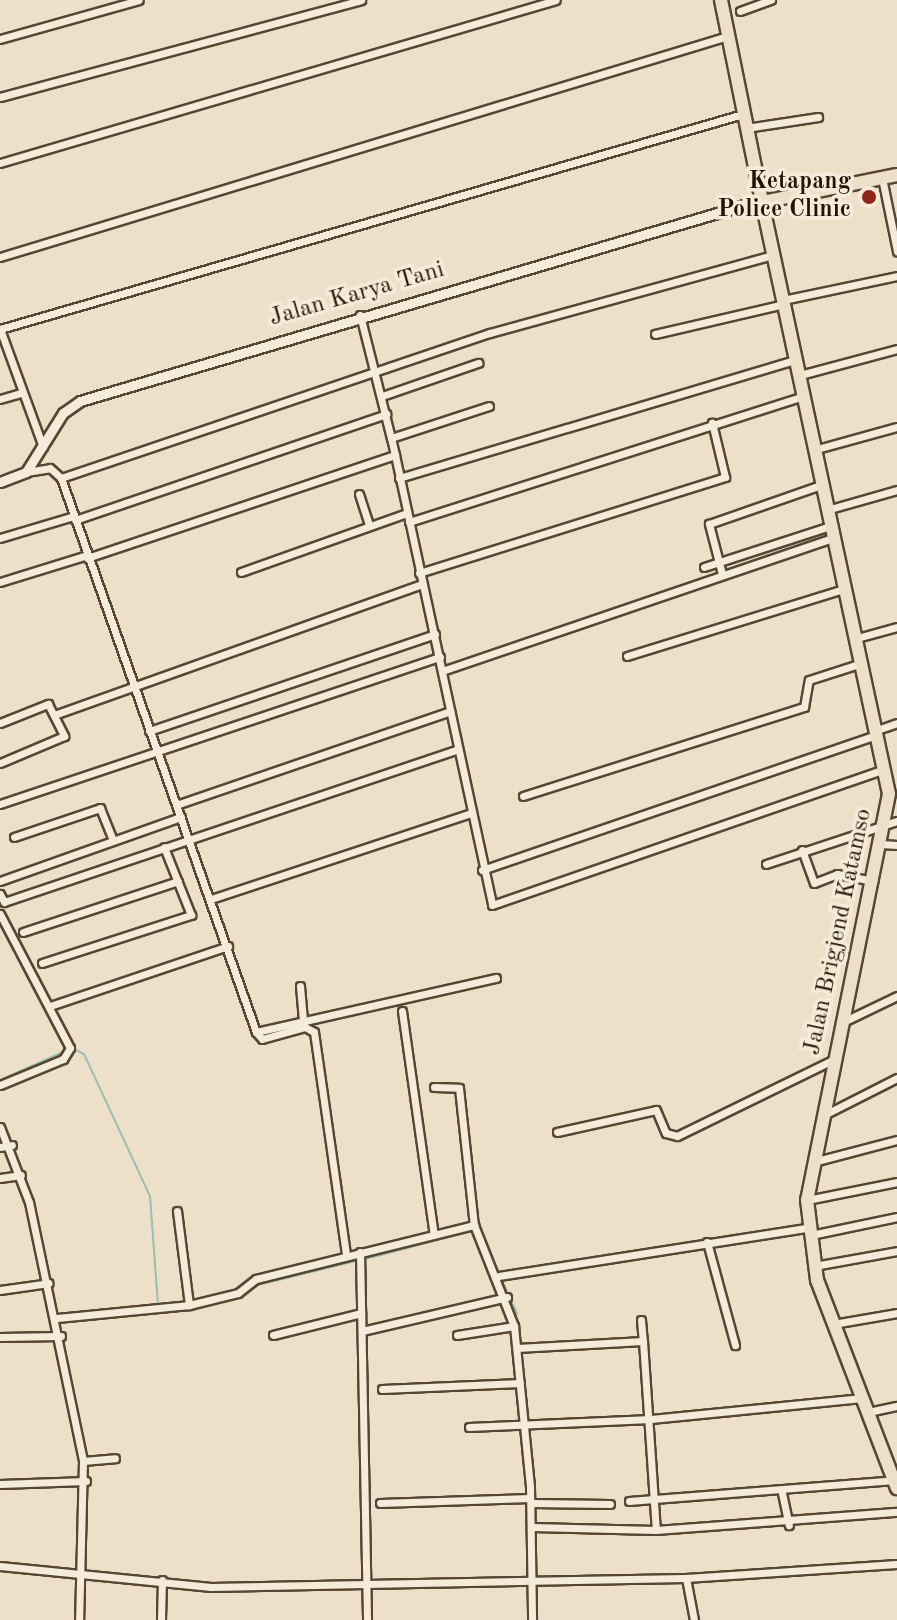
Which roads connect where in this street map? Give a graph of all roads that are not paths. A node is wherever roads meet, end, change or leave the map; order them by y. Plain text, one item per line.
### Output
1 (139, 0) edge
2 (361, 0) edge
3 (556, 0) edge
4 (721, 0) edge
5 (771, 0) edge
6 (122, 2) edge
7 (733, 13) junction
8 (728, 36) junction
9 (0, 39) edge
10 (0, 97) edge
11 (743, 114) junction
12 (818, 117) dead end
13 (746, 128) junction
14 (0, 163) edge
15 (897, 175) edge
16 (882, 178) junction
17 (762, 201) junction
18 (897, 251) edge
19 (774, 255) junction
20 (0, 257) edge
21 (897, 276) edge
22 (784, 302) junction
23 (360, 315) junction
24 (655, 334) dead end
25 (3, 347) edge
26 (897, 349) edge
27 (797, 359) junction
28 (478, 363) dead end
29 (376, 371) junction
30 (800, 375) junction
31 (21, 393) junction
32 (382, 396) junction
33 (805, 396) junction
34 (0, 399) edge
35 (489, 406) dead end
36 (386, 414) junction
37 (712, 423) junction
38 (897, 427) edge
39 (391, 438) junction
40 (43, 447) junction
41 (817, 449) junction
42 (395, 455) junction
43 (26, 472) junction
44 (61, 478) junction
45 (399, 478) junction
46 (0, 482) edge
47 (824, 484) junction
48 (897, 490) edge
49 (359, 494) dead end
50 (830, 509) junction
51 (407, 513) junction
52 (74, 518) junction
53 (409, 522) junction
54 (369, 525) junction
55 (834, 531) junction
56 (0, 538) edge
57 (87, 557) junction
58 (718, 562) junction
59 (704, 567) dead end
60 (241, 572) dead end
61 (419, 573) junction
62 (722, 574) junction
63 (0, 582) edge
64 (422, 584) junction
65 (847, 588) junction
66 (897, 627) edge
67 (435, 634) junction
68 (857, 638) junction
69 (627, 656) dead end
70 (440, 657) junction
71 (862, 663) junction
72 (442, 671) junction
73 (134, 684) junction
74 (450, 711) junction
75 (54, 715) junction
76 (0, 723) edge
77 (897, 723) edge
78 (149, 731) junction
79 (877, 732) junction
80 (458, 749) junction
81 (157, 752) junction
82 (0, 763) edge
83 (890, 775) edge
84 (523, 796) dead end
85 (0, 804) edge
86 (176, 805) junction
87 (471, 813) junction
88 (181, 817) junction
89 (892, 823) edge
90 (14, 837) dead end
91 (189, 839) junction
92 (113, 841) junction
93 (881, 844) junction
94 (897, 845) edge
95 (164, 847) junction
96 (802, 850) junction
97 (766, 864) dead end
98 (482, 870) junction
99 (0, 881) edge
100 (178, 881) junction
101 (873, 881) junction
102 (0, 894) edge
103 (211, 899) junction
104 (0, 914) edge
105 (23, 932) dead end
106 (228, 946) junction
107 (42, 963) dead end
108 (496, 978) dead end
109 (300, 986) dead end
110 (897, 996) edge
111 (50, 1006) junction
112 (402, 1011) dead end
113 (303, 1021) junction
114 (845, 1021) junction
115 (256, 1032) junction
116 (833, 1060) junction
117 (897, 1078) edge
118 (0, 1085) edge
119 (434, 1087) dead end
120 (820, 1117) junction
121 (0, 1127) edge
122 (557, 1132) dead end
123 (897, 1140) edge
124 (12, 1145) junction
125 (0, 1147) edge
126 (811, 1163) junction
127 (21, 1175) junction
128 (0, 1178) edge
129 (897, 1182) edge
130 (807, 1200) junction
131 (177, 1211) dead end
132 (897, 1217) edge
133 (474, 1225) junction
134 (808, 1232) junction
135 (434, 1235) junction
136 (707, 1242) junction
137 (897, 1251) edge
138 (360, 1252) junction
139 (346, 1255) junction
140 (814, 1266) junction
141 (503, 1274) junction
142 (49, 1283) junction
143 (0, 1290) edge
144 (507, 1297) junction
145 (189, 1305) junction
146 (361, 1313) junction
147 (897, 1313) edge
148 (57, 1318) junction
149 (641, 1320) dead end
150 (833, 1324) junction
151 (514, 1326) junction
152 (362, 1331) junction
153 (273, 1335) dead end
154 (457, 1335) dead end
155 (61, 1336) junction
156 (0, 1337) edge
157 (643, 1341) junction
158 (735, 1345) dead end
159 (517, 1348) junction
160 (520, 1383) junction
161 (382, 1389) dead end
162 (862, 1398) junction
163 (897, 1406) edge
164 (868, 1412) junction
165 (651, 1419) junction
166 (525, 1426) junction
167 (469, 1427) dead end
168 (115, 1458) dead end
169 (83, 1461) junction
170 (86, 1481) junction
171 (0, 1484) edge
172 (896, 1484) edge
173 (782, 1493) junction
174 (655, 1496) junction
175 (530, 1500) junction
176 (629, 1501) dead end
177 (380, 1503) dead end
178 (610, 1504) dead end
179 (897, 1512) edge
180 (789, 1525) junction
181 (532, 1527) junction
182 (656, 1530) junction
183 (897, 1564) edge
184 (0, 1566) edge
185 (84, 1571) junction
186 (686, 1578) junction
187 (532, 1579) junction
188 (157, 1580) junction
189 (366, 1585) junction
190 (79, 1620) edge
191 (161, 1620) edge
192 (367, 1620) edge
193 (532, 1620) edge
194 (694, 1620) edge

1 - 6 street
2 - 10 street
3 - 14 street
4 - 7 main road, Jalan Brigjend Katamso
5 - 7 street
6 - 9 street
7 - 8 main road, Jalan Brigjend Katamso
8 - 11 main road, Jalan Brigjend Katamso
8 - 20 street
11 - 13 main road, Jalan Brigjend Katamso
11 - 25 street
12 - 13 street
13 - 17 main road, Jalan Brigjend Katamso
15 - 16 main road
16 - 17 main road
16 - 18 street
17 - 19 main road, Jalan Brigjend Katamso
17 - 23 street, Jalan Karya Tani
19 - 22 main road, Jalan Brigjend Katamso
19 - 29 street
21 - 22 street
22 - 24 street
22 - 27 main road, Jalan Brigjend Katamso
23 - 29 street
23 - 40 street, Jalan Karya Tani
25 - 31 street
26 - 30 street
27 - 30 main road, Jalan Brigjend Katamso
27 - 45 street
28 - 32 street
29 - 32 street
29 - 44 street
30 - 33 main road, Jalan Brigjend Katamso
31 - 34 street
31 - 40 street
32 - 36 street
33 - 37 street
33 - 41 main road, Jalan Brigjend Katamso
35 - 39 street
36 - 39 street
36 - 52 street
37 - 53 street
37 - 61 street
38 - 41 street
39 - 42 street
40 - 43 street, Jalan Karya Tani
41 - 47 main road, Jalan Brigjend Katamso
42 - 45 street
42 - 57 street
43 - 44 street
43 - 46 street
44 - 52 street
45 - 51 street
47 - 50 main road, Jalan Brigjend Katamso
47 - 58 street
48 - 50 street
49 - 54 street
50 - 55 main road, Jalan Brigjend Katamso
51 - 53 street
51 - 54 street
52 - 56 street
52 - 57 street
53 - 61 street
54 - 60 street
55 - 58 street
55 - 62 street
55 - 65 main road, Jalan Brigjend Katamso
57 - 63 street
57 - 73 street
58 - 59 street
58 - 62 street
61 - 64 street
62 - 72 street
64 - 67 street
64 - 73 street
65 - 68 main road, Jalan Brigjend Katamso
65 - 69 street
66 - 68 street
67 - 70 street
67 - 78 street
68 - 71 main road, Jalan Brigjend Katamso
70 - 72 street
70 - 81 street
71 - 79 main road, Jalan Brigjend Katamso
71 - 84 street
72 - 74 street
73 - 75 street
73 - 78 street
74 - 80 street
74 - 86 street
75 - 76 street
75 - 82 street
77 - 79 street
78 - 81 street
79 - 83 main road, Jalan Brigjend Katamso
79 - 98 street
80 - 87 street
80 - 91 street
81 - 85 street
81 - 86 street
83 - 89 main road, Jalan Brigjend Katamso
83 - 98 street
86 - 88 street
87 - 98 street
87 - 103 street
88 - 91 street
88 - 92 street
89 - 93 main road, Jalan Brigjend Katamso
89 - 96 street
90 - 92 street
91 - 95 street
91 - 103 street
92 - 99 street
93 - 94 street
93 - 101 main road, Jalan Brigjend Katamso
95 - 100 street
95 - 102 street
96 - 97 street
96 - 101 street
100 - 105 street
100 - 107 street
101 - 114 main road, Jalan Brigjend Katamso
103 - 106 street
104 - 111 street
106 - 111 street
106 - 115 street
108 - 113 street
109 - 113 street
110 - 114 street
111 - 118 street
112 - 135 street
113 - 115 street
114 - 116 main road, Jalan Brigjend Katamso
115 - 139 street
116 - 120 main road, Jalan Brigjend Katamso
116 - 122 street
117 - 120 street
119 - 133 street
120 - 126 main road, Jalan Brigjend Katamso
121 - 124 street
123 - 126 street
124 - 125 street
124 - 127 street
126 - 130 main road, Jalan Brigjend Katamso
127 - 128 street
127 - 142 street
129 - 130 street
130 - 134 main road, Jalan Brigjend Katamso
131 - 145 street
132 - 134 street
133 - 135 street
133 - 141 street
134 - 136 street
134 - 140 main road, Jalan Brigjend Katamso
135 - 138 street
136 - 141 street
136 - 158 street
137 - 140 street
138 - 139 street
138 - 146 street
139 - 145 street
140 - 150 main road, Jalan Brigjend Katamso
141 - 144 street
142 - 143 street
142 - 148 street
144 - 151 street
144 - 152 street
145 - 148 street
146 - 152 street
146 - 153 street
147 - 150 street
148 - 155 street
149 - 157 street
150 - 162 main road, Jalan Brigjend Katamso
151 - 154 street
151 - 159 street
152 - 189 street
155 - 156 street
155 - 169 street
157 - 159 street
157 - 165 street
159 - 160 street
160 - 161 street
160 - 166 street
162 - 164 main road, Jalan Brigjend Katamso
162 - 165 street
163 - 164 street
164 - 172 main road, Jalan Brigjend Katamso
165 - 166 street
165 - 174 street
166 - 167 street
166 - 175 street
168 - 169 street
169 - 170 street
170 - 171 street
170 - 185 street
172 - 173 street
173 - 174 street
173 - 180 street
174 - 176 street
174 - 182 street
175 - 177 street
175 - 178 street
175 - 181 street
179 - 180 street
180 - 182 street
181 - 182 street
181 - 187 street
183 - 186 street
184 - 185 street
185 - 188 street
185 - 190 street
186 - 187 street
186 - 194 street
187 - 189 street
187 - 193 street
188 - 189 street
188 - 191 street
189 - 192 street

